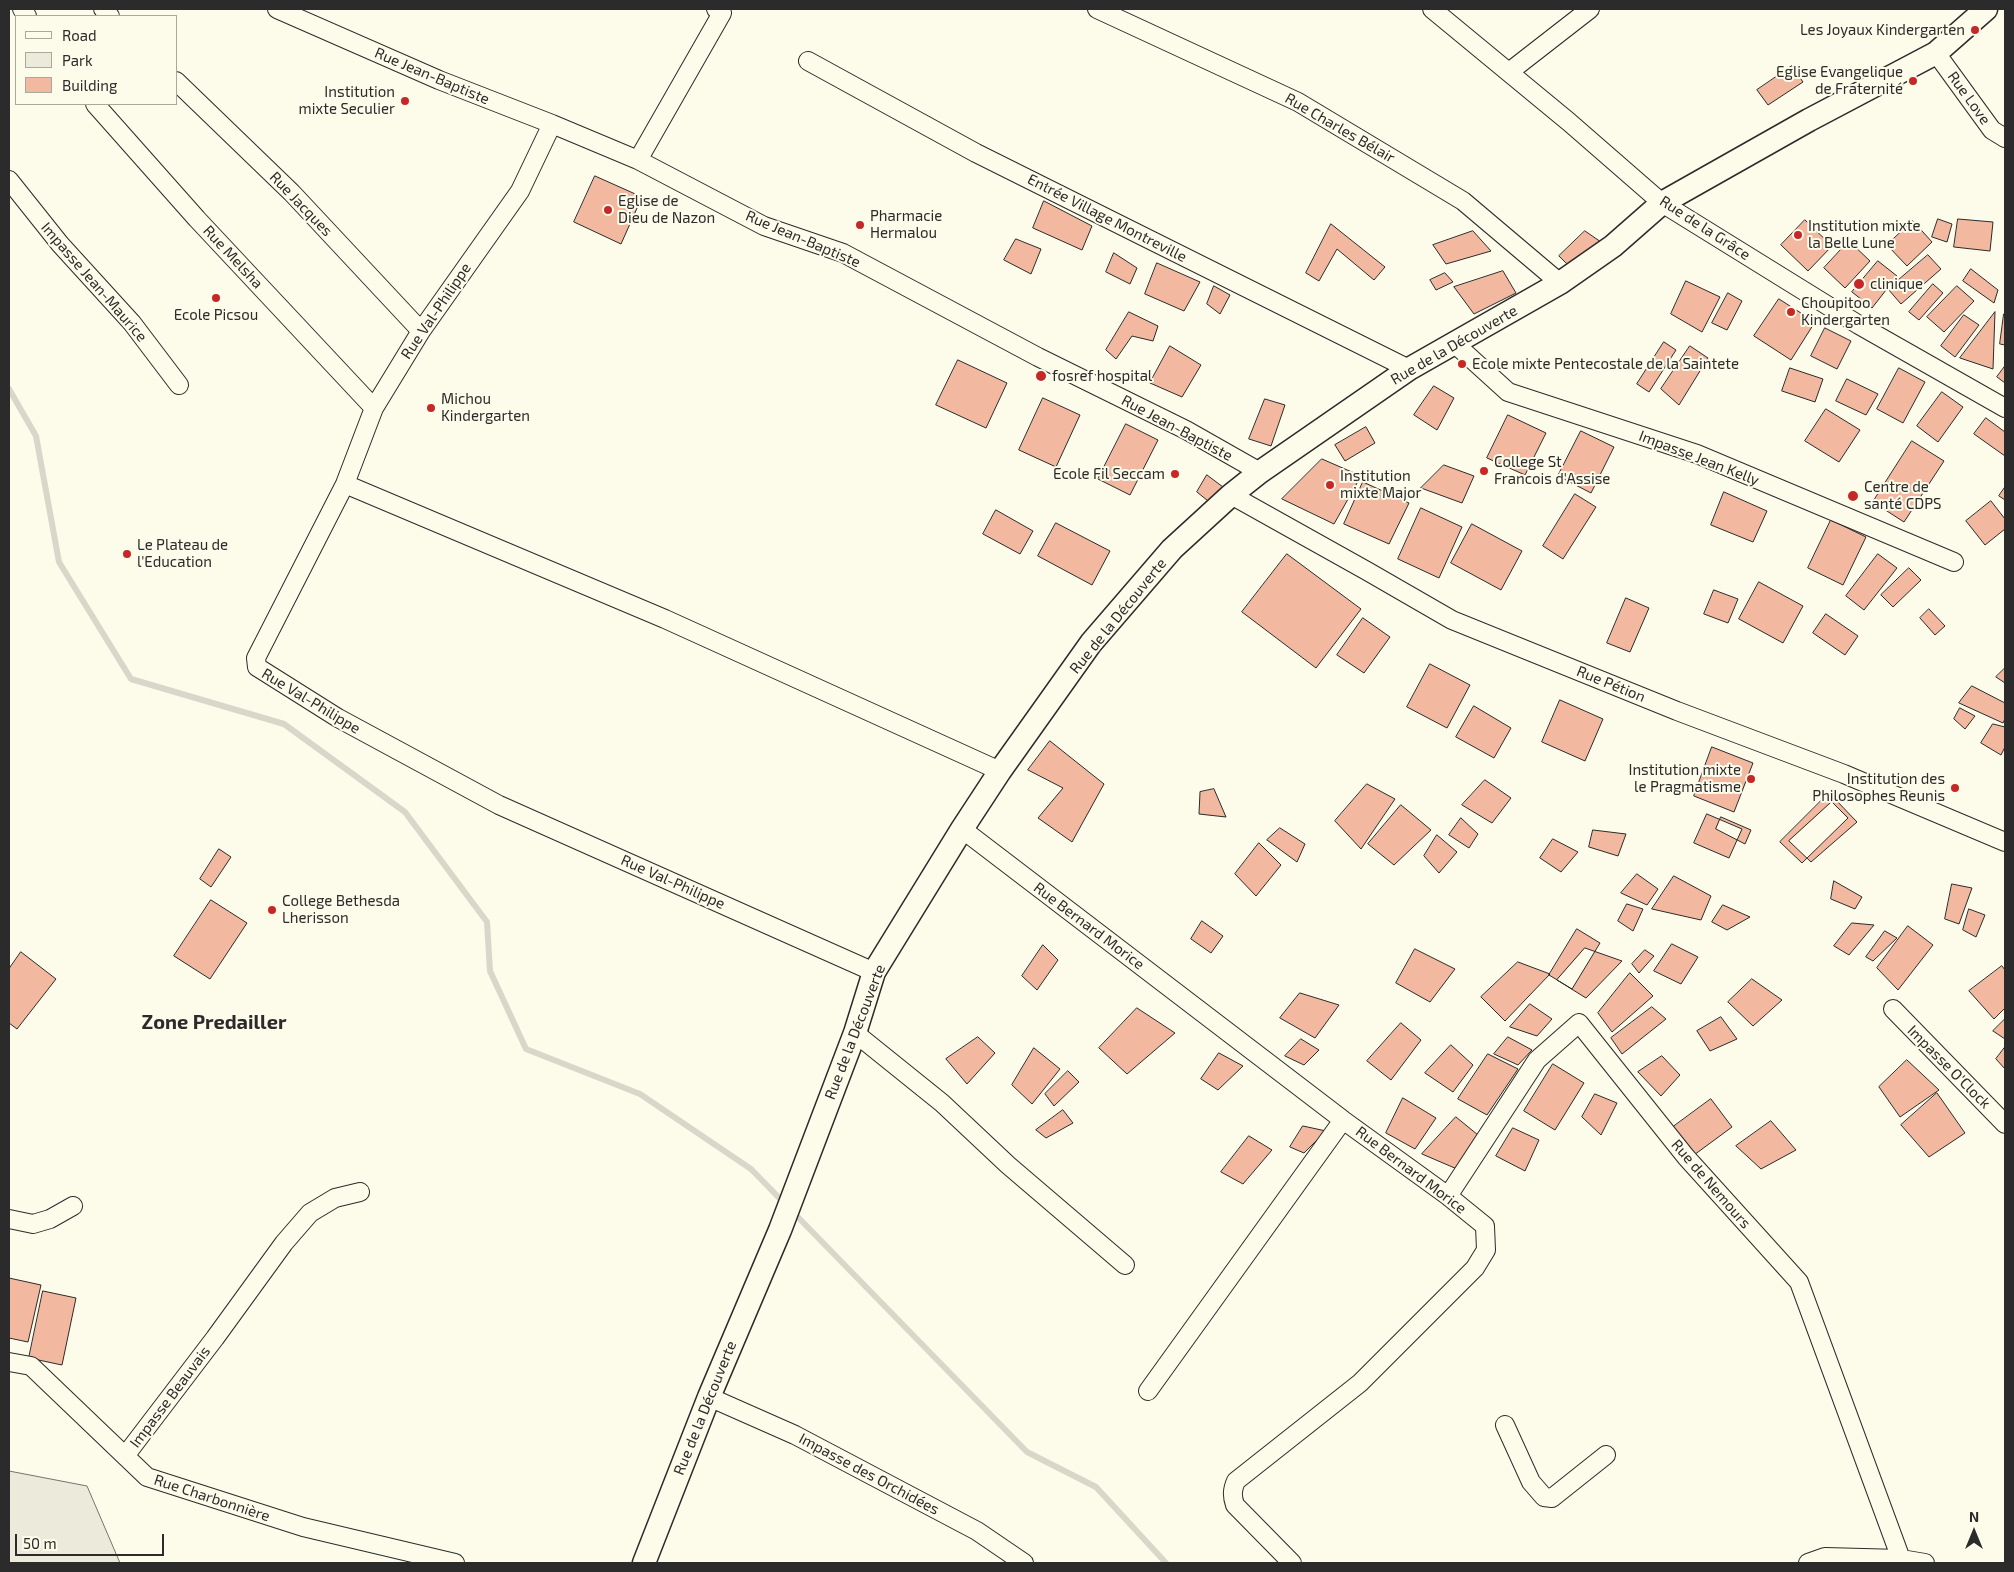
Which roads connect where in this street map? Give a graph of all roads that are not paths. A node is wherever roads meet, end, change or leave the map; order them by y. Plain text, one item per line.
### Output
1 (278, 9) edge
2 (1097, 9) edge
3 (1432, 9) edge
4 (1590, 9) edge
5 (1986, 9) edge
6 (719, 11) edge
7 (1936, 53) junction
8 (808, 61) dead end
9 (1509, 72) junction
10 (178, 82) edge
11 (96, 105) edge
12 (552, 124) junction
13 (2005, 138) edge
14 (638, 160) junction
15 (9, 180) edge
16 (1662, 203) junction
17 (1560, 283) junction
18 (421, 331) junction
19 (1454, 343) junction
20 (1408, 369) junction
21 (179, 385) dead end
22 (374, 408) junction
23 (2005, 408) edge
24 (1260, 472) junction
25 (344, 484) junction
26 (1231, 496) junction
27 (1954, 562) dead end
28 (1000, 771) junction
29 (962, 829) junction
30 (2005, 842) edge
31 (874, 972) junction
32 (1893, 1010) dead end
33 (855, 1032) junction
34 (1343, 1120) junction
35 (2005, 1124) edge
36 (360, 1192) dead end
37 (1448, 1196) junction
38 (72, 1206) dead end
39 (9, 1219) edge
40 (1125, 1265) dead end
41 (9, 1362) edge
42 (1148, 1391) dead end
43 (709, 1397) junction
44 (1506, 1425) dead end
45 (1606, 1455) dead end
46 (125, 1456) junction
47 (1901, 1559) junction
48 (455, 1563) edge
49 (644, 1563) edge
50 (1024, 1563) edge
51 (1292, 1563) edge
52 (1808, 1563) edge
53 (1925, 1563) edge

1 - 12 street, Rue Jean-Baptiste
2 - 17 street, Rue Charles Bélair
3 - 9 street, Rue de la Grâce
4 - 9 street
5 - 7 street, Rue de la Découverte
6 - 14 street
7 - 13 street, Rue Love
7 - 16 street, Rue de la Découverte
8 - 20 street, Entrée Village Montreville
9 - 16 street, Rue de la Grâce
10 - 18 street, Rue Jacques
11 - 22 street, Rue Melsha
12 - 14 street, Rue Jean-Baptiste
12 - 18 street, Rue Val-Philippe
14 - 24 street, Rue Jean-Baptiste
15 - 21 street, Impasse Jean-Maurice
16 - 17 street, Rue de la Découverte
16 - 23 street, Rue de la Grâce
17 - 19 street, Rue de la Découverte
18 - 22 street, Rue Val-Philippe
19 - 20 street, Rue de la Découverte
19 - 27 street, Impasse Jean Kelly
20 - 24 street, Rue de la Découverte
22 - 25 street, Rue Val-Philippe
24 - 26 street, Rue de la Découverte
25 - 28 street
25 - 31 street, Rue Val-Philippe
26 - 28 street, Rue de la Découverte
26 - 30 street, Rue Pétion
28 - 29 street, Rue de la Découverte
29 - 31 street, Rue de la Découverte
29 - 34 street, Rue Bernard Morice
31 - 33 street, Rue de la Découverte
32 - 35 street, Impasse O'Clock
33 - 40 street
33 - 43 street, Rue de la Découverte
34 - 37 street, Rue Bernard Morice
34 - 42 street
36 - 46 street, Impasse Beauvais
37 - 47 street, Rue de Nemours
37 - 51 street, Rue Bernard Morice
38 - 39 street
41 - 46 street, Rue Charbonnière
43 - 49 street, Rue de la Découverte
43 - 50 street, Impasse des Orchidées
44 - 45 street
46 - 48 street, Rue Charbonnière
47 - 52 street
47 - 53 street

